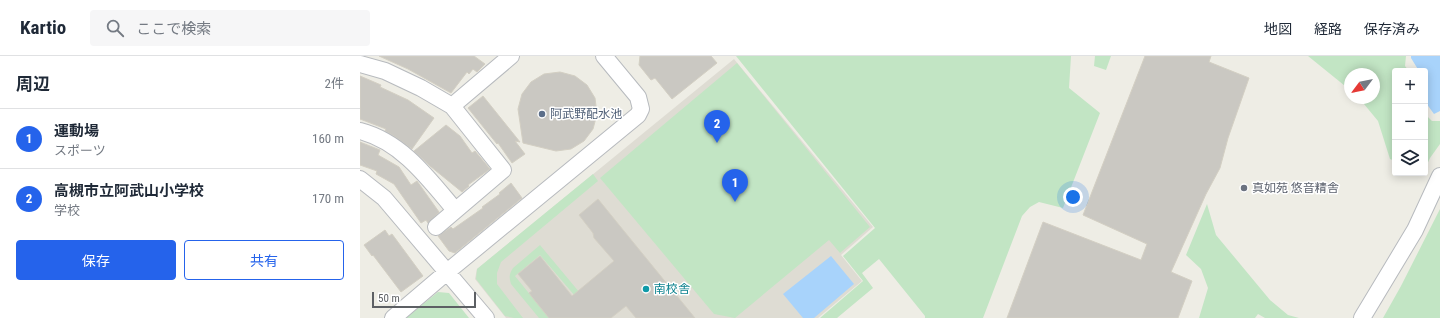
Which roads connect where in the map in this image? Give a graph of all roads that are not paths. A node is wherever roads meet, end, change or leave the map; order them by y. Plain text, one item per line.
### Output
1 (604, 56) edge
2 (506, 57) edge
3 (360, 64) edge
4 (452, 106) junction
5 (360, 130) edge
6 (1440, 176) edge
7 (360, 179) edge
8 (456, 210) junction
9 (436, 227) dead end
10 (447, 272) junction
11 (394, 318) edge
12 (486, 318) edge
13 (1362, 318) edge

1 - 10 street
2 - 4 street
3 - 4 street
4 - 8 street
5 - 8 street
6 - 13 street
7 - 10 street
8 - 9 street
10 - 11 street
10 - 12 street

